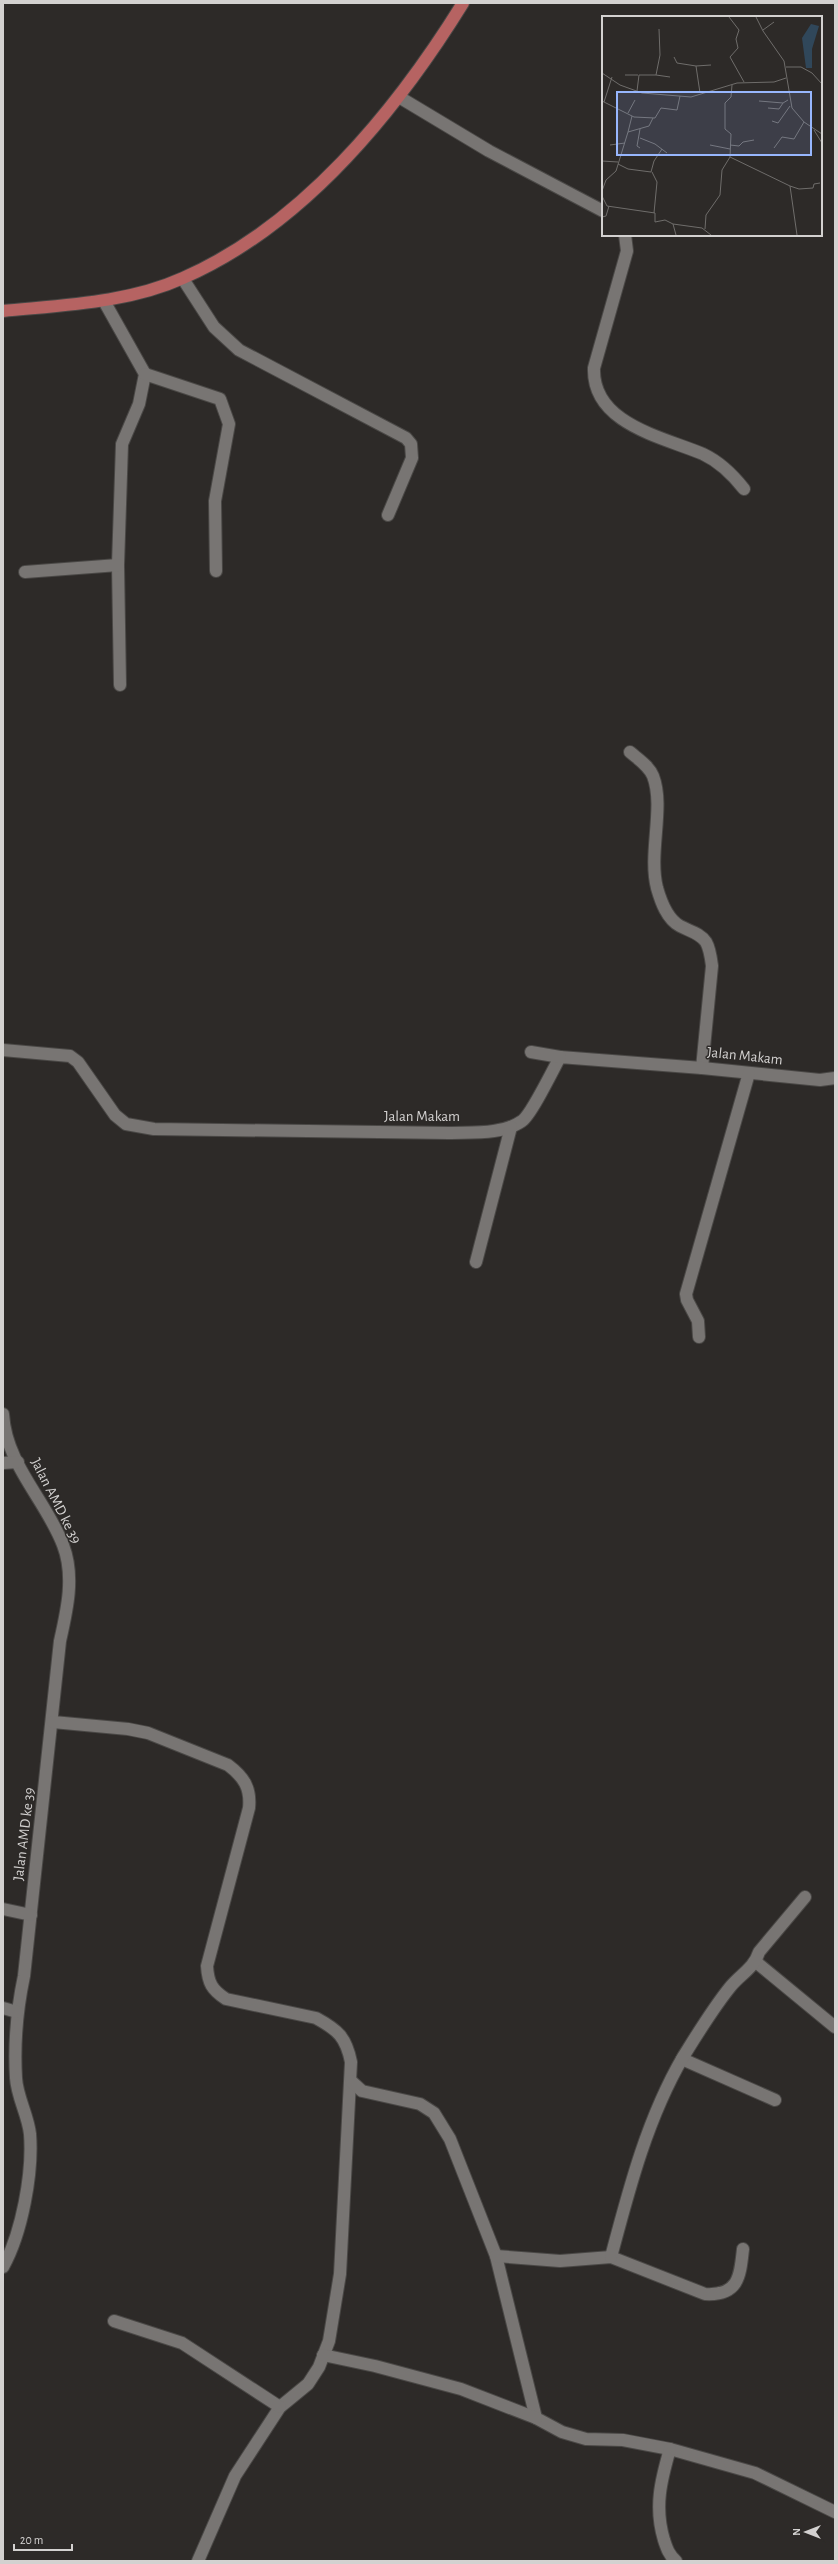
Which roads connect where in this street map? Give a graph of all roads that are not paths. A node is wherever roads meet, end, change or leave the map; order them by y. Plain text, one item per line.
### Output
1 (463, 3) edge
2 (399, 97) junction
3 (602, 210) edge
4 (625, 236) edge
5 (183, 279) junction
6 (104, 301) junction
7 (3, 311) edge
8 (145, 374) junction
9 (744, 489) dead end
10 (388, 515) dead end
11 (118, 565) junction
12 (216, 571) dead end
13 (25, 572) dead end
14 (120, 685) dead end
15 (630, 752) dead end
16 (3, 1050) edge
17 (531, 1052) dead end
18 (560, 1057) junction
19 (702, 1068) junction
20 (749, 1073) junction
21 (835, 1078) edge
22 (512, 1126) junction
23 (476, 1262) dead end
24 (699, 1337) dead end
25 (3, 1414) edge
26 (18, 1462) junction
27 (3, 1463) edge
28 (53, 1722) junction
29 (805, 1897) dead end
30 (3, 1909) edge
31 (30, 1915) junction
32 (756, 1962) junction
33 (3, 2008) edge
34 (17, 2012) junction
35 (835, 2027) edge
36 (682, 2059) junction
37 (351, 2081) junction
38 (775, 2100) dead end
39 (743, 2249) dead end
40 (496, 2256) junction
41 (611, 2257) junction
42 (3, 2267) edge
43 (114, 2321) dead end
44 (323, 2355) junction
45 (280, 2407) junction
46 (536, 2418) junction
47 (670, 2449) junction
48 (835, 2512) edge
49 (198, 2561) edge
50 (676, 2561) edge

1 - 2 main road
2 - 3 street
2 - 5 main road
4 - 9 street
5 - 6 main road
5 - 10 street
6 - 7 main road
6 - 8 street
8 - 11 street
8 - 12 street
11 - 13 street
11 - 14 street
15 - 19 street
16 - 22 street, Jalan Makam
17 - 18 street
18 - 19 street, Jalan Makam
18 - 22 street, Jalan Makam
19 - 20 street, Jalan Makam
20 - 21 street, Jalan Makam
20 - 24 street
22 - 23 street
25 - 26 street, Jalan AMD ke 39
26 - 27 street
26 - 28 street, Jalan AMD ke 39
28 - 31 street, Jalan AMD ke 39
28 - 37 street
29 - 32 street
30 - 31 street
31 - 34 street, Jalan AMD ke 39
32 - 35 street
32 - 36 street
33 - 34 street
34 - 42 street, Jalan AMD ke 39
36 - 38 street
36 - 41 street
37 - 40 street
37 - 44 street
39 - 41 street
40 - 41 street
40 - 46 street
43 - 45 street
44 - 45 street
44 - 46 street
45 - 49 street
46 - 47 street
47 - 48 street
47 - 50 street

